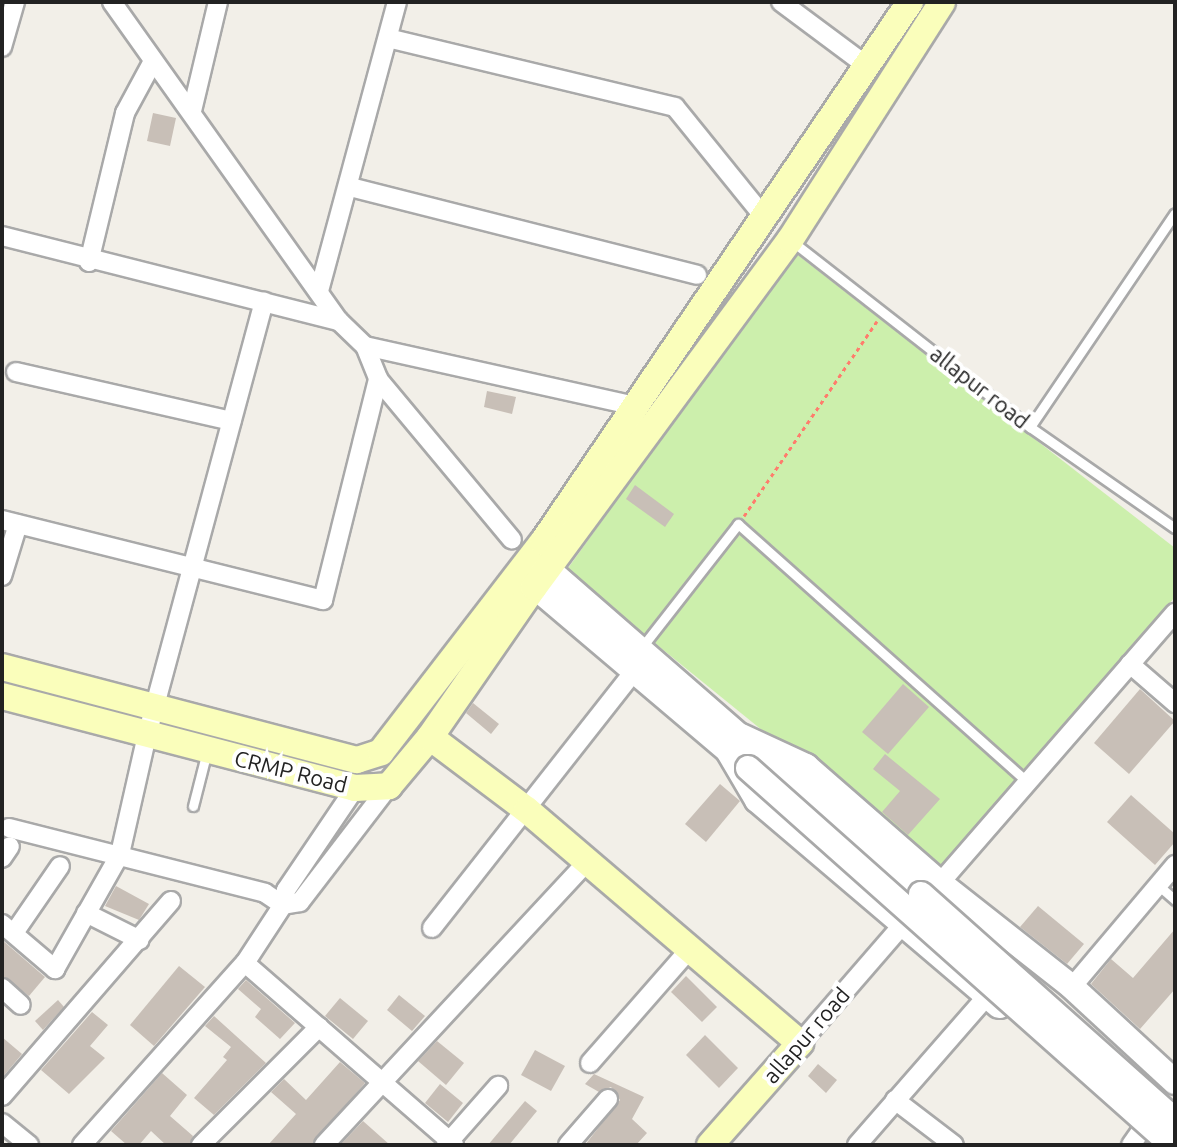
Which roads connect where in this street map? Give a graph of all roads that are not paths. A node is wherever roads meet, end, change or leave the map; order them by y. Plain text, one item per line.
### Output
1 (15, 2) edge
2 (112, 2) edge
3 (218, 2) edge
4 (397, 2) edge
5 (781, 2) edge
6 (910, 2) edge
7 (942, 2) edge
8 (388, 38) junction
9 (2, 47) edge
10 (152, 63) junction
11 (867, 66) junction
12 (192, 111) junction
13 (350, 187) junction
14 (1175, 213) edge
15 (764, 217) junction
16 (2, 236) edge
17 (790, 240) junction
18 (89, 262) junction
19 (697, 275) dead end
20 (319, 291) junction
21 (264, 302) junction
22 (339, 321) junction
23 (365, 346) junction
24 (16, 372) dead end
25 (378, 379) junction
26 (635, 406) junction
27 (231, 421) junction
28 (1030, 427) junction
29 (10, 522) edge
30 (1175, 528) edge
31 (529, 565) junction
32 (193, 567) junction
33 (2, 576) edge
34 (1175, 613) edge
35 (642, 647) junction
36 (1130, 664) junction
37 (2, 667) edge
38 (634, 671) junction
39 (2, 696) edge
40 (1175, 703) edge
41 (155, 705) junction
42 (147, 735) junction
43 (430, 737) junction
44 (735, 743) junction
45 (208, 750) junction
46 (755, 761) junction
47 (1026, 781) junction
48 (389, 786) junction
49 (355, 788) junction
50 (193, 806) dead end
51 (527, 810) junction
52 (7, 844) edge
53 (120, 854) junction
54 (585, 864) junction
55 (1175, 865) edge
56 (60, 866) dead end
57 (940, 883) junction
58 (1158, 885) junction
59 (1175, 900) edge
60 (171, 901) dead end
61 (283, 905) junction
62 (86, 913) junction
63 (903, 924) junction
64 (8, 928) edge
65 (432, 928) dead end
66 (140, 940) junction
67 (689, 950) junction
68 (245, 963) junction
69 (1072, 987) junction
70 (2, 988) edge
71 (987, 996) junction
72 (21, 1005) dead end
73 (319, 1027) junction
74 (800, 1043) junction
75 (590, 1063) dead end
76 (380, 1082) junction
77 (1175, 1082) edge
78 (498, 1086) dead end
79 (2, 1096) edge
80 (608, 1099) dead end
81 (895, 1100) junction
82 (1175, 1102) edge
83 (1175, 1120) edge
84 (2, 1123) edge
85 (1136, 1137) edge
86 (450, 1144) edge
87 (29, 1145) edge
88 (82, 1145) edge
89 (201, 1145) edge
90 (324, 1145) edge
91 (568, 1145) edge
92 (710, 1145) edge
93 (857, 1145) edge
94 (954, 1145) edge
95 (1172, 1145) edge

1 - 9 street
2 - 10 street
3 - 12 street
4 - 8 street
5 - 11 street
6 - 11 main road
7 - 17 main road
8 - 13 street
8 - 15 street
10 - 12 street
10 - 18 street
11 - 15 main road
12 - 20 street
13 - 19 street
13 - 20 street
14 - 28 lane
15 - 26 main road
16 - 18 street
17 - 28 lane, allapur road
17 - 31 main road
18 - 21 street
20 - 22 street
21 - 22 street
21 - 27 street
22 - 23 street
23 - 25 street
23 - 26 street
24 - 27 street
25 - 31 street
25 - 32 street
26 - 31 main road
27 - 32 street
28 - 30 lane, allapur road
29 - 32 street
29 - 33 street
31 - 35 street
31 - 38 street
31 - 41 main road, CRMP Road
31 - 43 main road
32 - 41 street
34 - 36 street
35 - 44 street
35 - 47 lane
36 - 40 street
36 - 47 street
37 - 41 main road, CRMP Road
38 - 44 street
38 - 51 street
39 - 42 main road, CRMP Road
41 - 42 street
42 - 45 main road, CRMP Road
42 - 53 street
43 - 48 main road
43 - 51 main road
44 - 46 street
44 - 57 street
44 - 63 street
45 - 49 main road, CRMP Road
45 - 50 lane
46 - 83 street, bridge
46 - 95 street, bridge
47 - 57 street
48 - 49 main road, CRMP Road
48 - 61 street
49 - 61 street
51 - 54 main road
51 - 65 street
52 - 53 street
53 - 61 street
53 - 62 street
54 - 67 main road
54 - 76 street
55 - 58 street
56 - 64 street
57 - 69 street
58 - 59 lane
58 - 69 street
60 - 66 street
61 - 68 street
62 - 64 street
62 - 66 street
63 - 71 street
63 - 74 street, allapur road
66 - 79 street
67 - 74 main road
67 - 75 street
68 - 73 street
68 - 88 street
69 - 77 street
70 - 72 street
71 - 81 street
71 - 85 street
73 - 76 street
73 - 89 street
74 - 92 main road, allapur road
76 - 86 street
76 - 90 street
78 - 86 street
80 - 91 street
81 - 93 street
81 - 94 street
82 - 85 street
84 - 87 street

